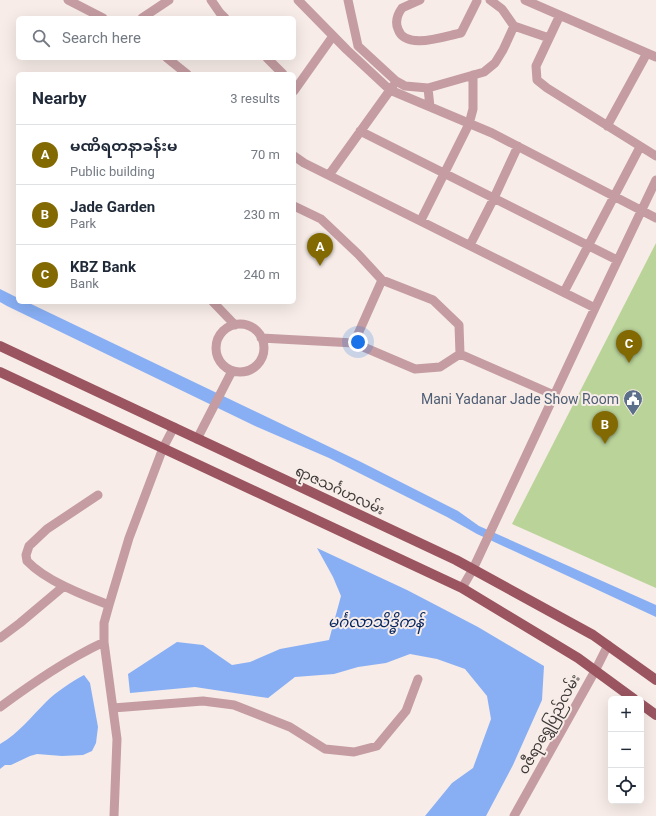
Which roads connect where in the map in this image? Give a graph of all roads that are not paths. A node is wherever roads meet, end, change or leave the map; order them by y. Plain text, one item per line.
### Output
1 (68, 0) edge
2 (169, 0) edge
3 (211, 0) edge
4 (298, 0) edge
5 (348, 0) edge
6 (420, 0) edge
7 (475, 0) edge
8 (490, 0) edge
9 (525, 0) edge
10 (560, 15) junction
11 (99, 16) edge
12 (145, 16) edge
13 (223, 16) edge
14 (514, 26) junction
15 (333, 36) junction
16 (549, 38) junction
17 (358, 46) junction
18 (647, 53) junction
19 (352, 55) junction
20 (656, 57) edge
21 (170, 60) edge
22 (269, 60) edge
23 (184, 72) edge
24 (281, 72) edge
25 (473, 75) junction
26 (396, 81) junction
27 (296, 87) edge
28 (428, 88) junction
29 (390, 90) junction
30 (430, 107) junction
31 (469, 124) junction
32 (607, 126) junction
33 (360, 131) junction
34 (518, 146) junction
35 (640, 147) junction
36 (656, 156) edge
37 (296, 157) edge
38 (444, 174) junction
39 (330, 175) junction
40 (656, 180) edge
41 (615, 196) junction
42 (494, 198) junction
43 (652, 198) edge
44 (296, 207) edge
45 (642, 210) junction
46 (656, 218) edge
47 (421, 220) junction
48 (470, 245) junction
49 (588, 246) junction
50 (617, 260) junction
51 (382, 280) junction
52 (564, 292) junction
53 (215, 304) edge
54 (594, 308) junction
55 (235, 324) junction
56 (261, 338) junction
57 (354, 343) junction
58 (0, 346) edge
59 (460, 354) junction
60 (232, 371) junction
61 (0, 372) edge
62 (554, 395) junction
63 (174, 427) junction
64 (197, 439) junction
65 (163, 448) junction
66 (98, 495) dead end
67 (473, 569) junction
68 (64, 586) junction
69 (462, 588) junction
70 (108, 605) junction
71 (0, 638) edge
72 (104, 642) junction
73 (608, 645) junction
74 (595, 671) junction
75 (418, 679) dead end
76 (656, 680) edge
77 (630, 696) edge
78 (644, 706) edge
79 (0, 708) edge
80 (113, 708) junction
81 (656, 715) edge
82 (114, 816) edge
83 (514, 816) edge

1 - 11 street
2 - 12 street
3 - 13 street
4 - 15 street
5 - 17 street
6 - 7 street
8 - 14 street
9 - 10 street
10 - 16 street
10 - 18 street
14 - 16 street
14 - 25 street
15 - 19 street
15 - 27 street
16 - 32 street
17 - 19 street
17 - 26 street
18 - 20 street
18 - 32 street
19 - 29 street
21 - 23 street
22 - 24 street
25 - 28 street
25 - 31 street
26 - 28 street
26 - 29 street
28 - 30 street
29 - 30 street
29 - 33 street
30 - 31 street
31 - 34 street
31 - 38 street
32 - 35 street
33 - 38 street
33 - 39 street
34 - 41 street
34 - 42 street
35 - 36 street
35 - 41 street
37 - 39 street
38 - 42 street
38 - 47 street
39 - 47 street
40 - 43 street
41 - 45 street
41 - 49 street
42 - 48 street
42 - 49 street
43 - 45 street
44 - 51 street
45 - 46 street
45 - 50 street
47 - 48 street
48 - 52 street
49 - 50 street
49 - 52 street
50 - 54 street
51 - 57 street
51 - 59 street
52 - 54 street
53 - 55 street
54 - 62 street
55 - 56 street
55 - 60 street
56 - 57 street
56 - 60 street
57 - 59 street
58 - 63 main road, ရာဇသင်္ဂဟလမ်း
59 - 62 street
60 - 64 street
61 - 65 main road
62 - 67 street
63 - 64 main road, ရာဇသင်္ဂဟလမ်း
63 - 65 street
64 - 67 main road, ရာဇသင်္ဂဟလမ်း
65 - 69 main road
65 - 70 street
66 - 68 street
67 - 69 street
67 - 73 main road, ရာဇသင်္ဂဟလမ်း
68 - 70 street
68 - 71 street
69 - 74 main road
70 - 72 street
72 - 79 street
72 - 80 street
73 - 74 street, ဝဇီရာရွှေပြည်လမ်း
73 - 76 main road, ရာဇသင်္ဂဟလမ်း
74 - 77 main road
74 - 83 street, ဝဇီရာရွှေပြည်လမ်း
75 - 80 street
78 - 81 main road
80 - 82 street

